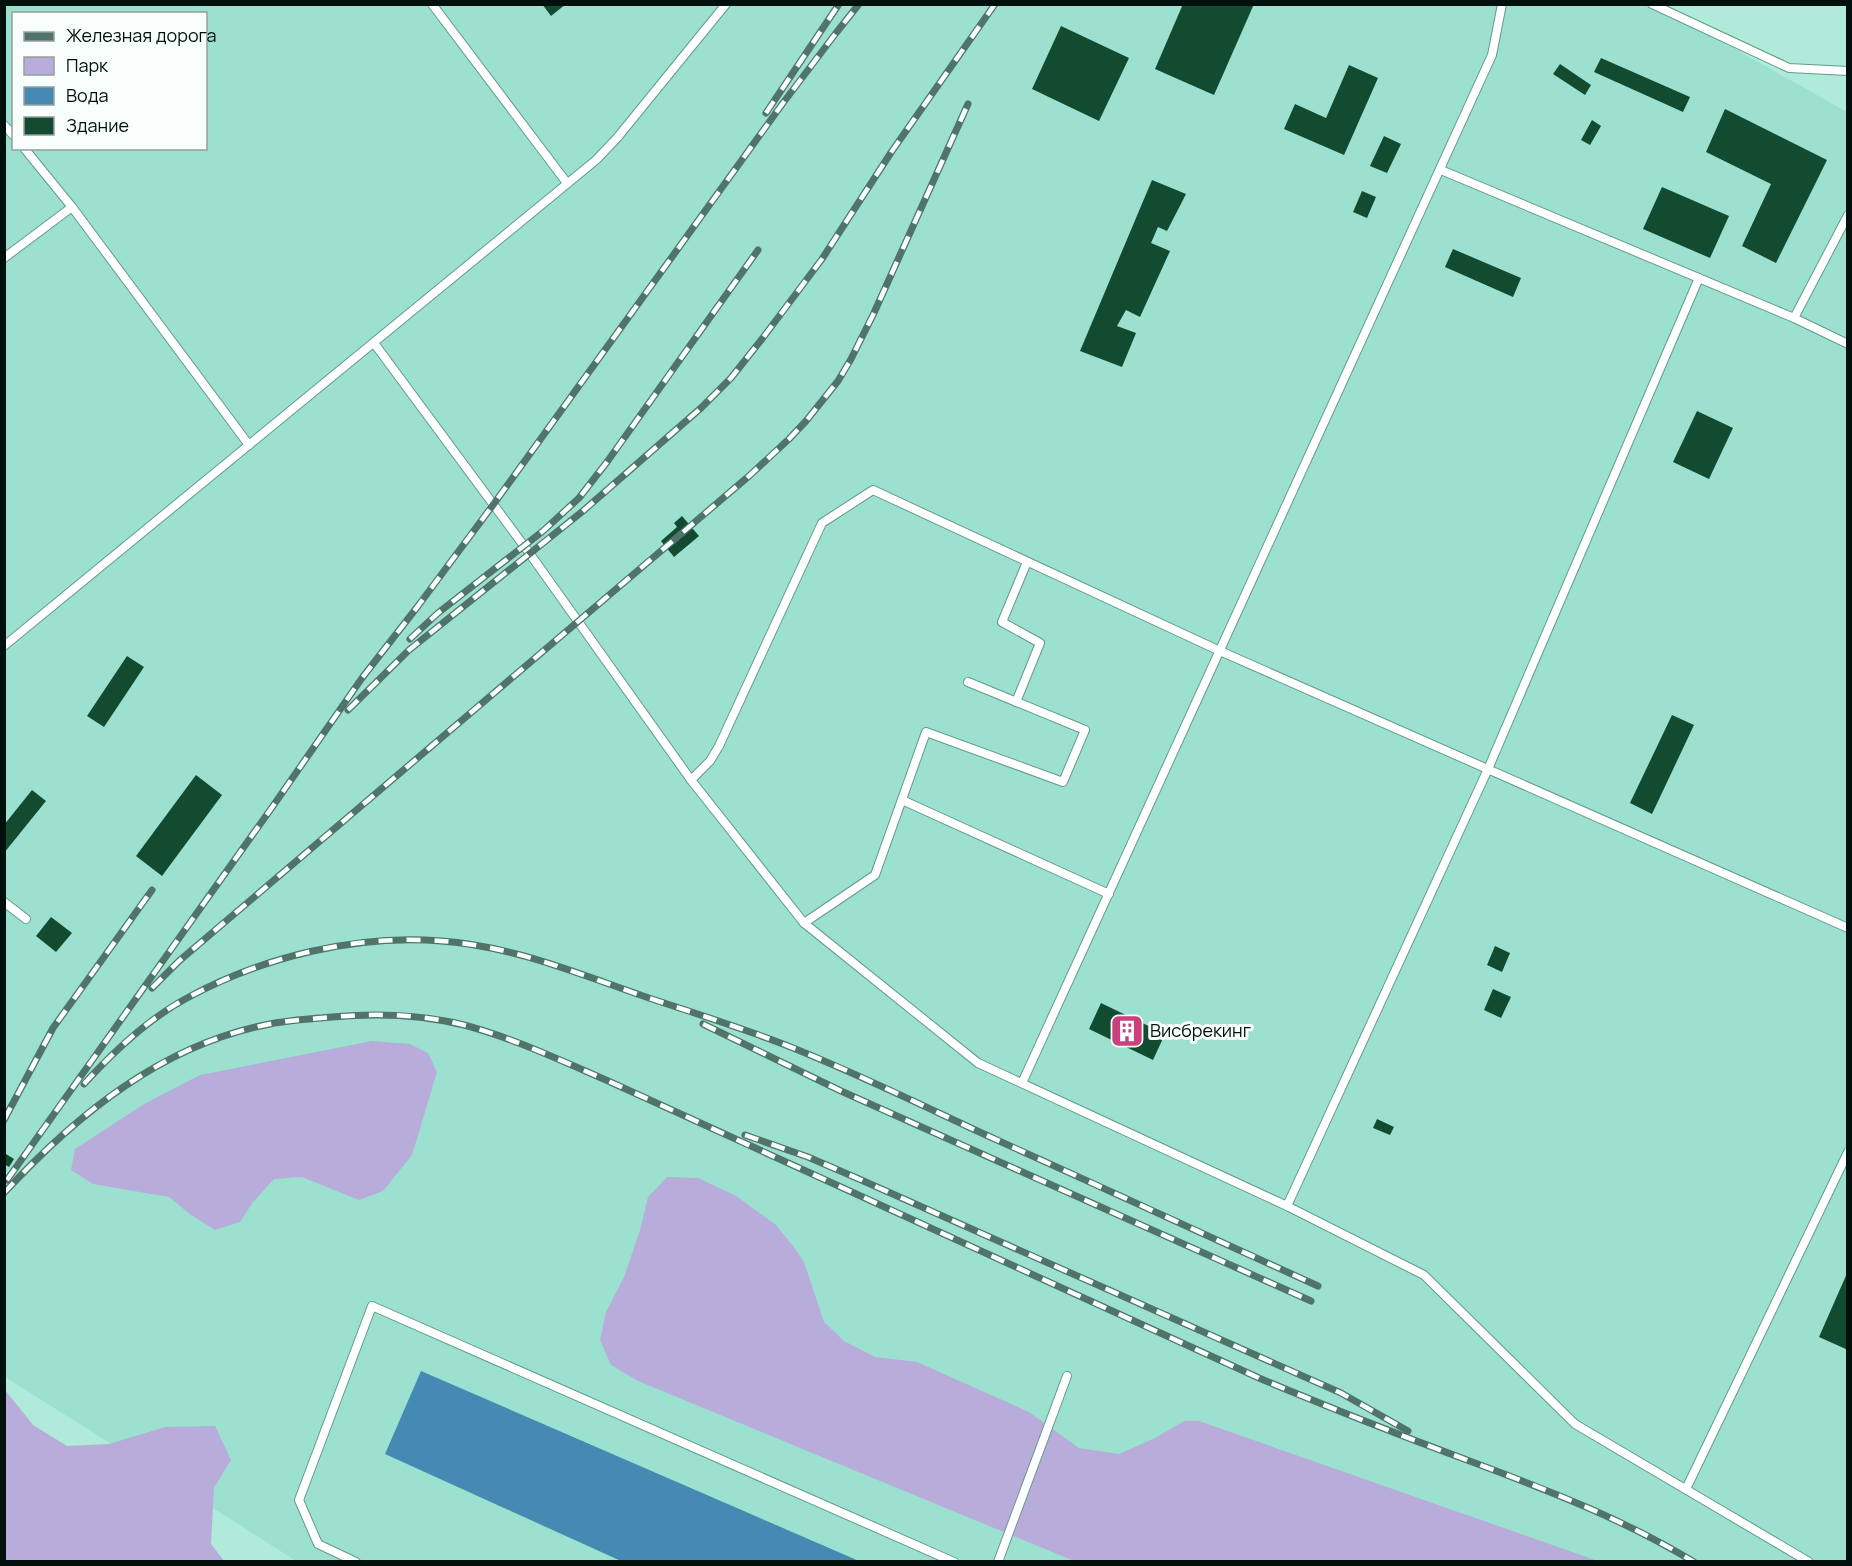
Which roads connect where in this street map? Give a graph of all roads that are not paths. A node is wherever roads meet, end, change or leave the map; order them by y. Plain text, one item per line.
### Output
1 (432, 4) edge
2 (726, 4) edge
3 (1502, 4) edge
4 (1652, 4) edge
5 (1848, 71) edge
6 (26, 150) edge
7 (1441, 170) junction
8 (567, 183) junction
9 (72, 207) junction
10 (1848, 215) edge
11 (4, 258) edge
12 (1699, 278) junction
13 (1794, 318) junction
14 (374, 343) junction
15 (1848, 344) edge
16 (249, 445) junction
17 (1027, 562) junction
18 (4, 646) edge
19 (1220, 651) junction
20 (968, 682) dead end
21 (1016, 702) junction
22 (1488, 769) junction
23 (691, 780) junction
24 (902, 800) junction
25 (1108, 894) junction
26 (4, 902) edge
27 (26, 919) dead end
28 (804, 923) junction
29 (1848, 928) edge
30 (1022, 1083) junction
31 (1848, 1152) edge
32 (1287, 1206) junction
33 (1067, 1376) dead end
34 (1686, 1490) junction
35 (1797, 1559) edge
36 (356, 1562) edge
37 (954, 1562) edge
38 (998, 1562) edge
39 (1809, 1562) edge

1 - 8 lane
2 - 8 lane
3 - 7 lane
4 - 5 lane
6 - 9 lane
7 - 12 lane
7 - 19 lane
8 - 14 lane
9 - 11 lane
9 - 16 lane
10 - 13 lane
12 - 13 lane
12 - 22 lane
13 - 15 lane
14 - 16 lane
14 - 23 lane
16 - 18 lane
17 - 19 lane
17 - 21 lane
17 - 23 lane
19 - 22 lane
19 - 25 lane
20 - 21 lane
21 - 24 lane
22 - 29 lane
22 - 32 lane
23 - 28 lane
24 - 25 lane
24 - 28 lane
25 - 30 lane
26 - 27 lane
28 - 30 lane
30 - 32 lane
31 - 34 lane
32 - 34 lane
33 - 38 lane
34 - 35 lane
35 - 39 lane
36 - 37 lane

